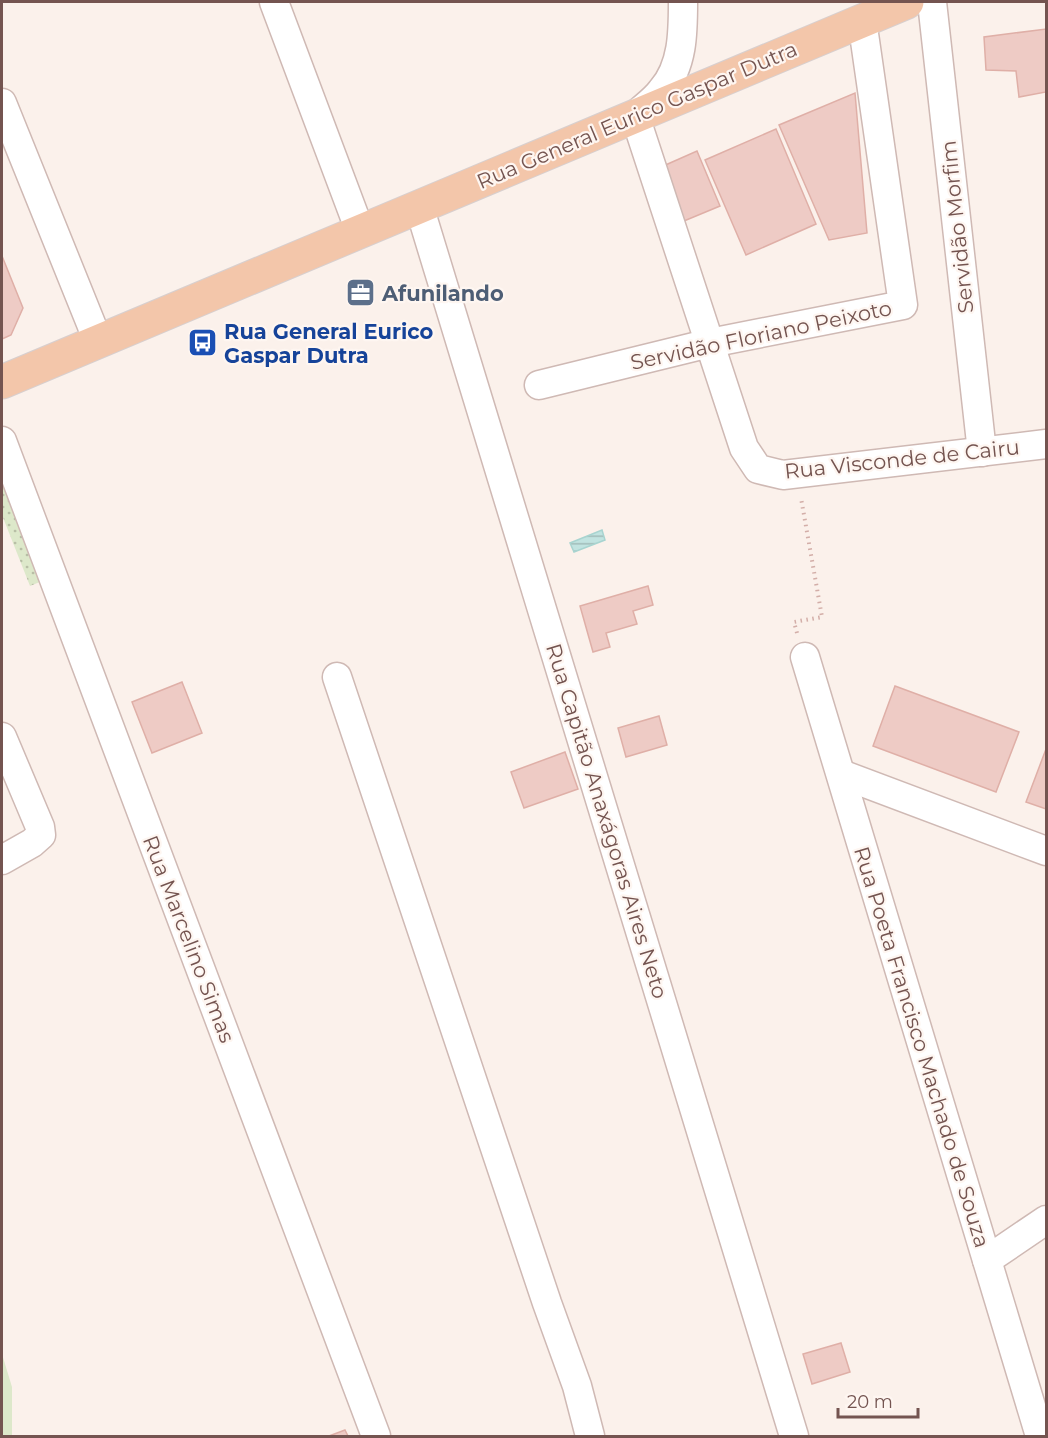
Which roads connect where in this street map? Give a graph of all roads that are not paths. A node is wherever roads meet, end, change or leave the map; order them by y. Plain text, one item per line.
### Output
1 (273, 2) edge
2 (683, 2) edge
3 (907, 2) edge
4 (932, 2) edge
5 (862, 20) junction
6 (2, 103) edge
7 (635, 116) junction
8 (419, 206) junction
9 (360, 231) junction
10 (98, 341) junction
11 (710, 343) junction
12 (2, 382) edge
13 (539, 385) dead end
14 (2, 441) edge
15 (1047, 444) edge
16 (982, 452) junction
17 (805, 657) road end
18 (337, 677) dead end
19 (2, 737) edge
20 (841, 774) junction
21 (1047, 851) edge
22 (2, 860) edge
23 (1047, 1220) edge
24 (987, 1260) junction
25 (376, 1437) edge
26 (590, 1437) edge
27 (794, 1437) edge
28 (1040, 1437) edge

1 - 9 street
2 - 7 street
3 - 5 main road, Rua General Eurico Gaspar Dutra
4 - 16 street, Servidão Morfim
5 - 7 main road, Rua General Eurico Gaspar Dutra
5 - 11 street, Servidão Floriano Peixoto
6 - 10 street
7 - 8 main road, Rua General Eurico Gaspar Dutra
7 - 11 street
8 - 9 main road, Rua General Eurico Gaspar Dutra
8 - 27 street, Rua Capitão Anaxágoras Aires Neto
9 - 10 main road, Rua General Eurico Gaspar Dutra
10 - 12 main road, Rua General Eurico Gaspar Dutra
11 - 13 street, Servidão Floriano Peixoto
11 - 16 street, Rua Visconde de Cairu
14 - 25 street, Rua Marcelino Simas
15 - 16 street, Rua Visconde de Cairu
17 - 20 street, Rua Poeta Francisco Machado de Souza
18 - 26 street
19 - 22 street
20 - 21 street
20 - 24 street, Rua Poeta Francisco Machado de Souza
23 - 24 street
24 - 28 street, Rua Poeta Francisco Machado de Souza

